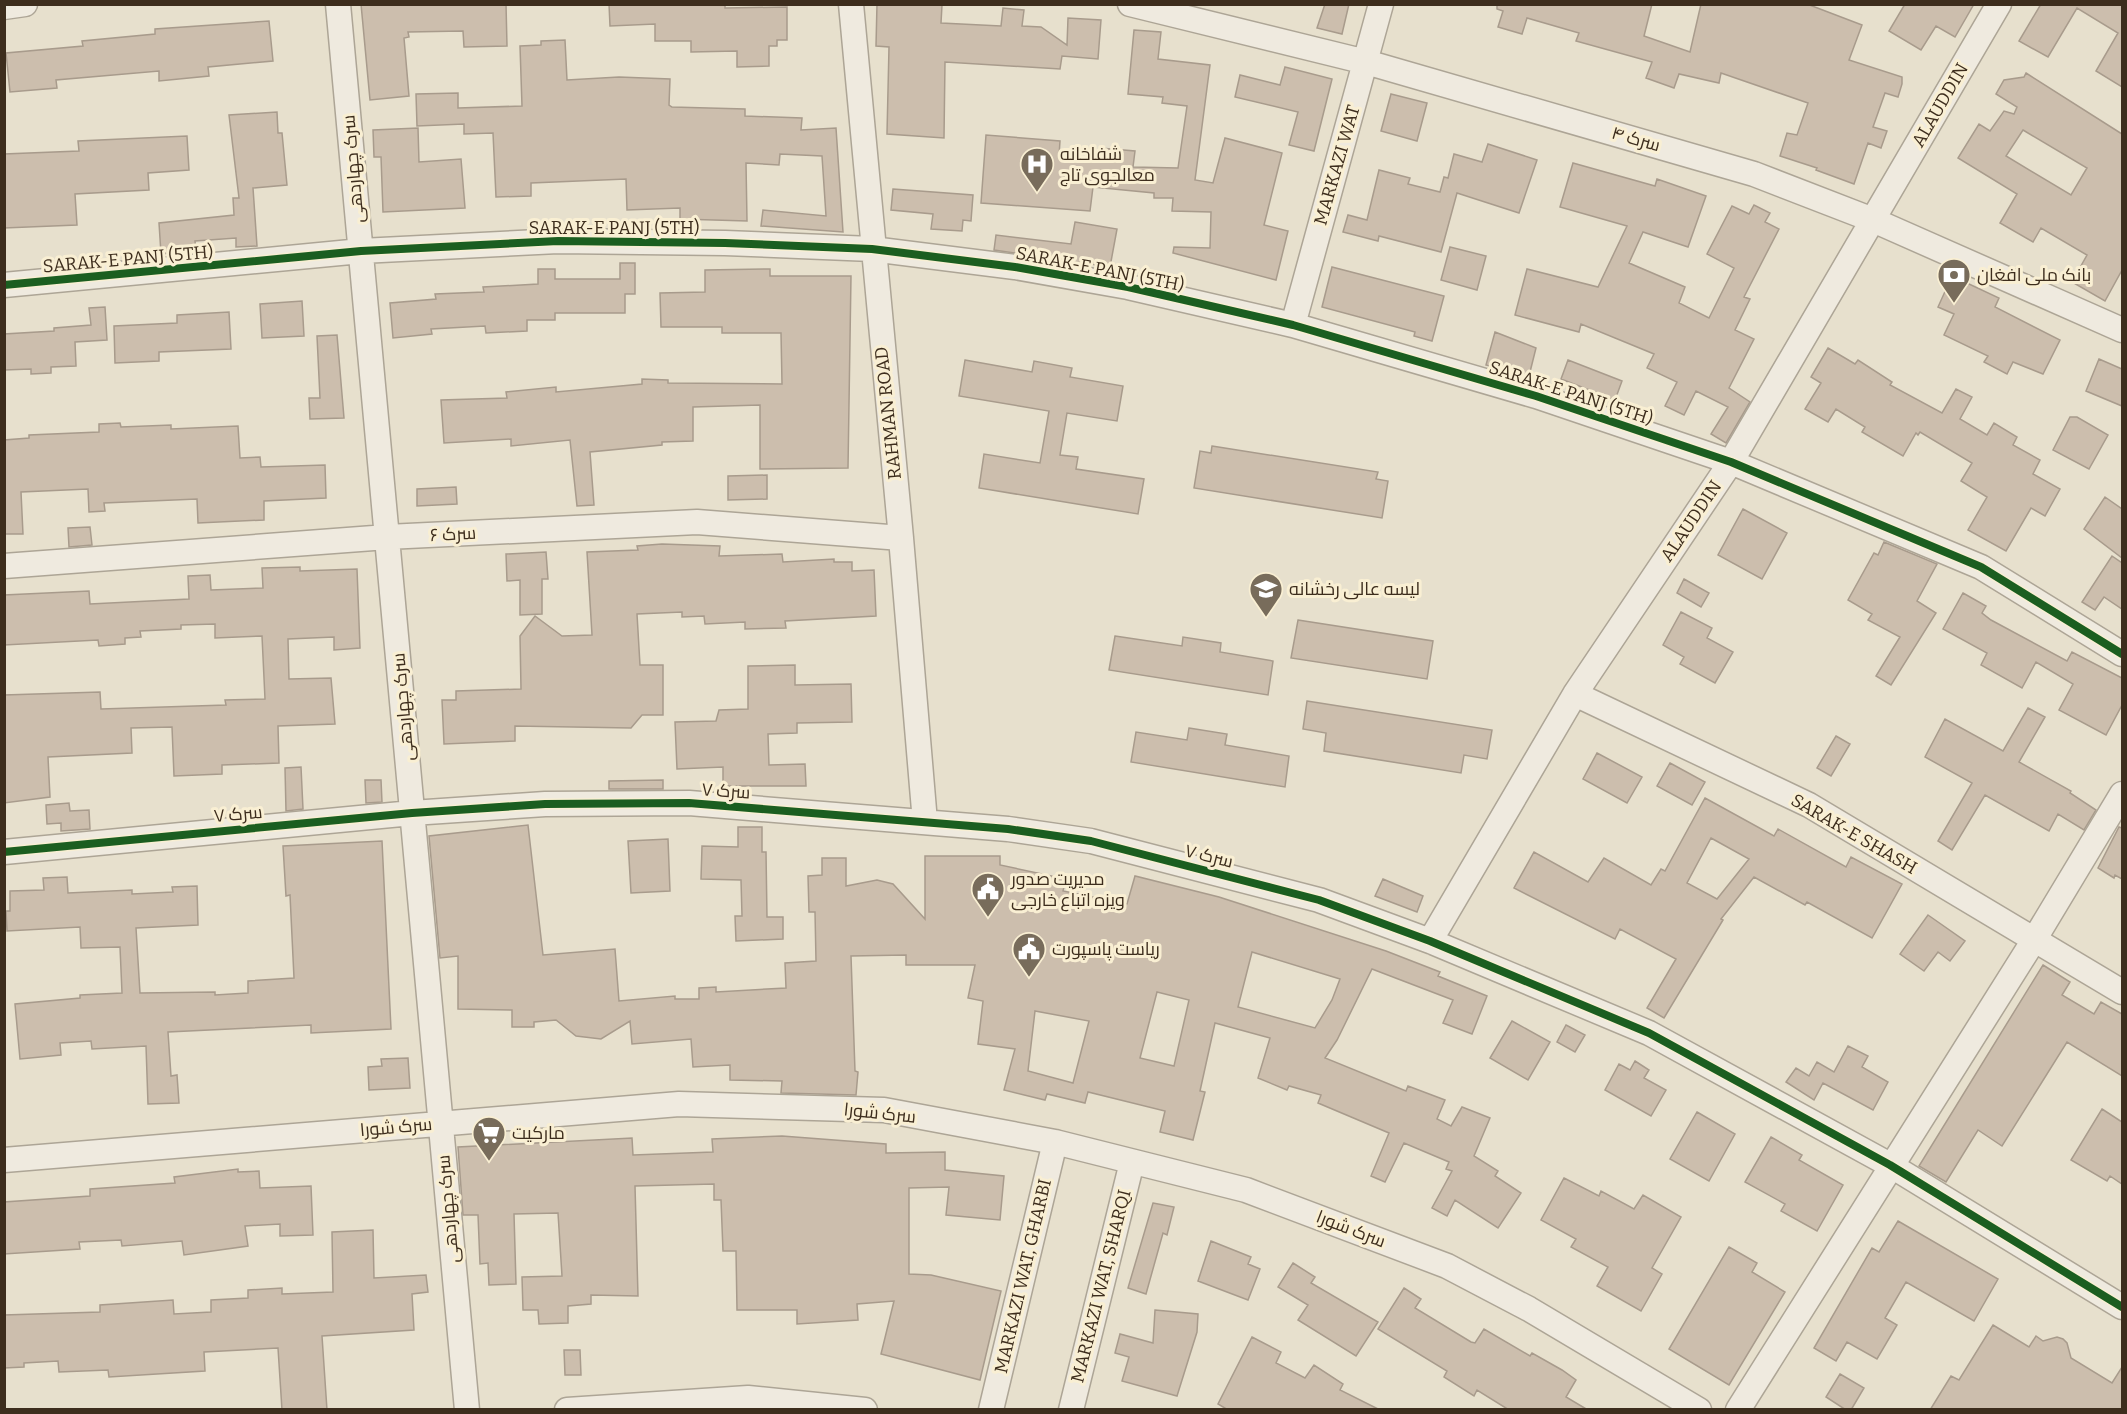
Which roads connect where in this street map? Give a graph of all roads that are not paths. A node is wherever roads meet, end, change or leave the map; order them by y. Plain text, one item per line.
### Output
1 (25, 4) edge
2 (338, 4) edge
3 (851, 4) edge
4 (1130, 4) edge
5 (1381, 4) edge
6 (1999, 4) edge
7 (4, 7) edge
8 (1366, 62) junction
9 (1873, 220) junction
10 (872, 249) junction
11 (361, 251) junction
12 (4, 285) edge
13 (1293, 325) junction
14 (2122, 330) edge
15 (1731, 462) junction
16 (387, 537) junction
17 (901, 538) junction
18 (4, 566) edge
19 (2122, 654) edge
20 (1575, 694) junction
21 (2122, 794) edge
22 (412, 813) junction
23 (925, 822) junction
24 (4, 852) edge
25 (2034, 940) junction
26 (1430, 941) junction
27 (2122, 992) edge
28 (441, 1123) junction
29 (1055, 1142) junction
30 (4, 1160) edge
31 (1132, 1162) junction
32 (1890, 1165) junction
33 (2122, 1307) edge
34 (467, 1410) edge
35 (567, 1410) edge
36 (866, 1410) edge
37 (991, 1410) edge
38 (1071, 1410) edge
39 (1699, 1410) edge
40 (1738, 1410) edge

1 - 7 street
2 - 11 street, سرک چهاردهی
3 - 10 street, RAHMAN ROAD
4 - 8 street, سرک ۴
5 - 8 street, MARKAZI WAT
6 - 9 street, ALAUDDIN
8 - 9 street, سرک ۴
8 - 13 street, MARKAZI WAT
9 - 14 street, سرک ۴
9 - 15 street, ALAUDDIN
10 - 11 street, SARAK-E PANJ (5TH)
10 - 13 street, SARAK-E PANJ (5TH)
10 - 17 street, RAHMAN ROAD
11 - 12 street, SARAK-E PANJ (5TH)
11 - 16 street, سرک چهاردهی
13 - 15 street, SARAK-E PANJ (5TH)
15 - 19 street, SARAK-E PANJ (5TH)
15 - 20 street, ALAUDDIN
16 - 17 street, سرک ۶
16 - 18 street, سرک ۶
16 - 22 street, سرک چهاردهی
17 - 23 street, RAHMAN ROAD
20 - 25 street, SARAK-E SHASH
20 - 26 street, ALAUDDIN
21 - 25 street
22 - 23 street, سرک ۷
22 - 24 street, سرک ۷
22 - 28 street, سرک چهاردهی
23 - 26 street, سرک ۷
25 - 27 street, SARAK-E SHASH
25 - 32 street
26 - 32 street, سرک ۷
28 - 29 street, سرک شورا
28 - 30 street, سرک شورا
28 - 34 street, سرک چهاردهی
29 - 31 street, سرک شورا
29 - 37 street, MARKAZI WAT, GHARBI
31 - 38 street, MARKAZI WAT, SHARQI
31 - 39 street, سرک شورا
32 - 33 street, سرک ۷
32 - 40 street
35 - 36 street

